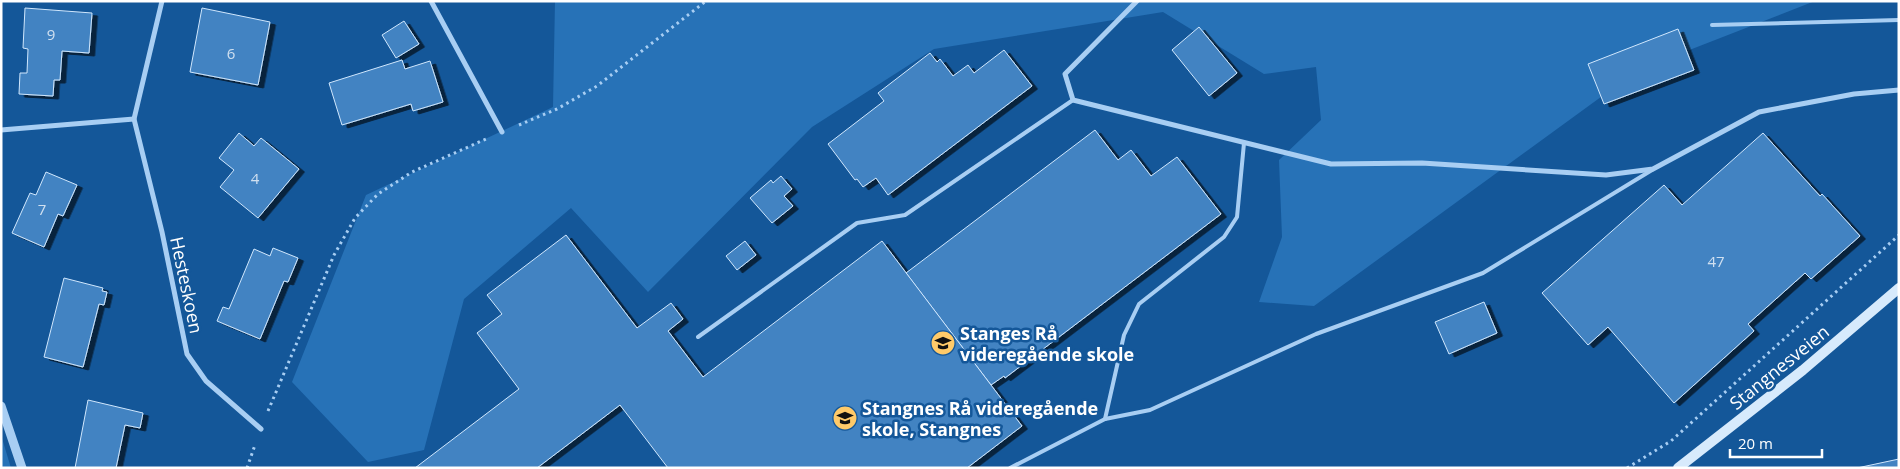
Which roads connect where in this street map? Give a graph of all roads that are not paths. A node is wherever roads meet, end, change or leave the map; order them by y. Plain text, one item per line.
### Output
1 (162, 1) edge
2 (431, 1) edge
3 (1137, 1) edge
4 (1899, 20) edge
5 (1712, 25) dead end
6 (1899, 90) edge
7 (1073, 100) junction
8 (134, 120) junction
9 (1, 130) edge
10 (502, 132) road end
11 (1244, 143) junction
12 (1654, 169) junction
13 (1899, 288) edge
14 (698, 337) dead end
15 (1, 406) edge
16 (1105, 420) junction
17 (261, 429) road end
18 (22, 468) edge
19 (1010, 468) edge
20 (1678, 468) edge

1 - 8 street, Hesteskoen
2 - 10 street
3 - 7 street
4 - 5 lane
6 - 12 street
7 - 11 street
7 - 14 lane
8 - 9 street
8 - 17 street, Hesteskoen
11 - 12 street
11 - 16 lane
12 - 16 lane
13 - 20 main road, Stangnesveien
15 - 18 street
16 - 19 lane

